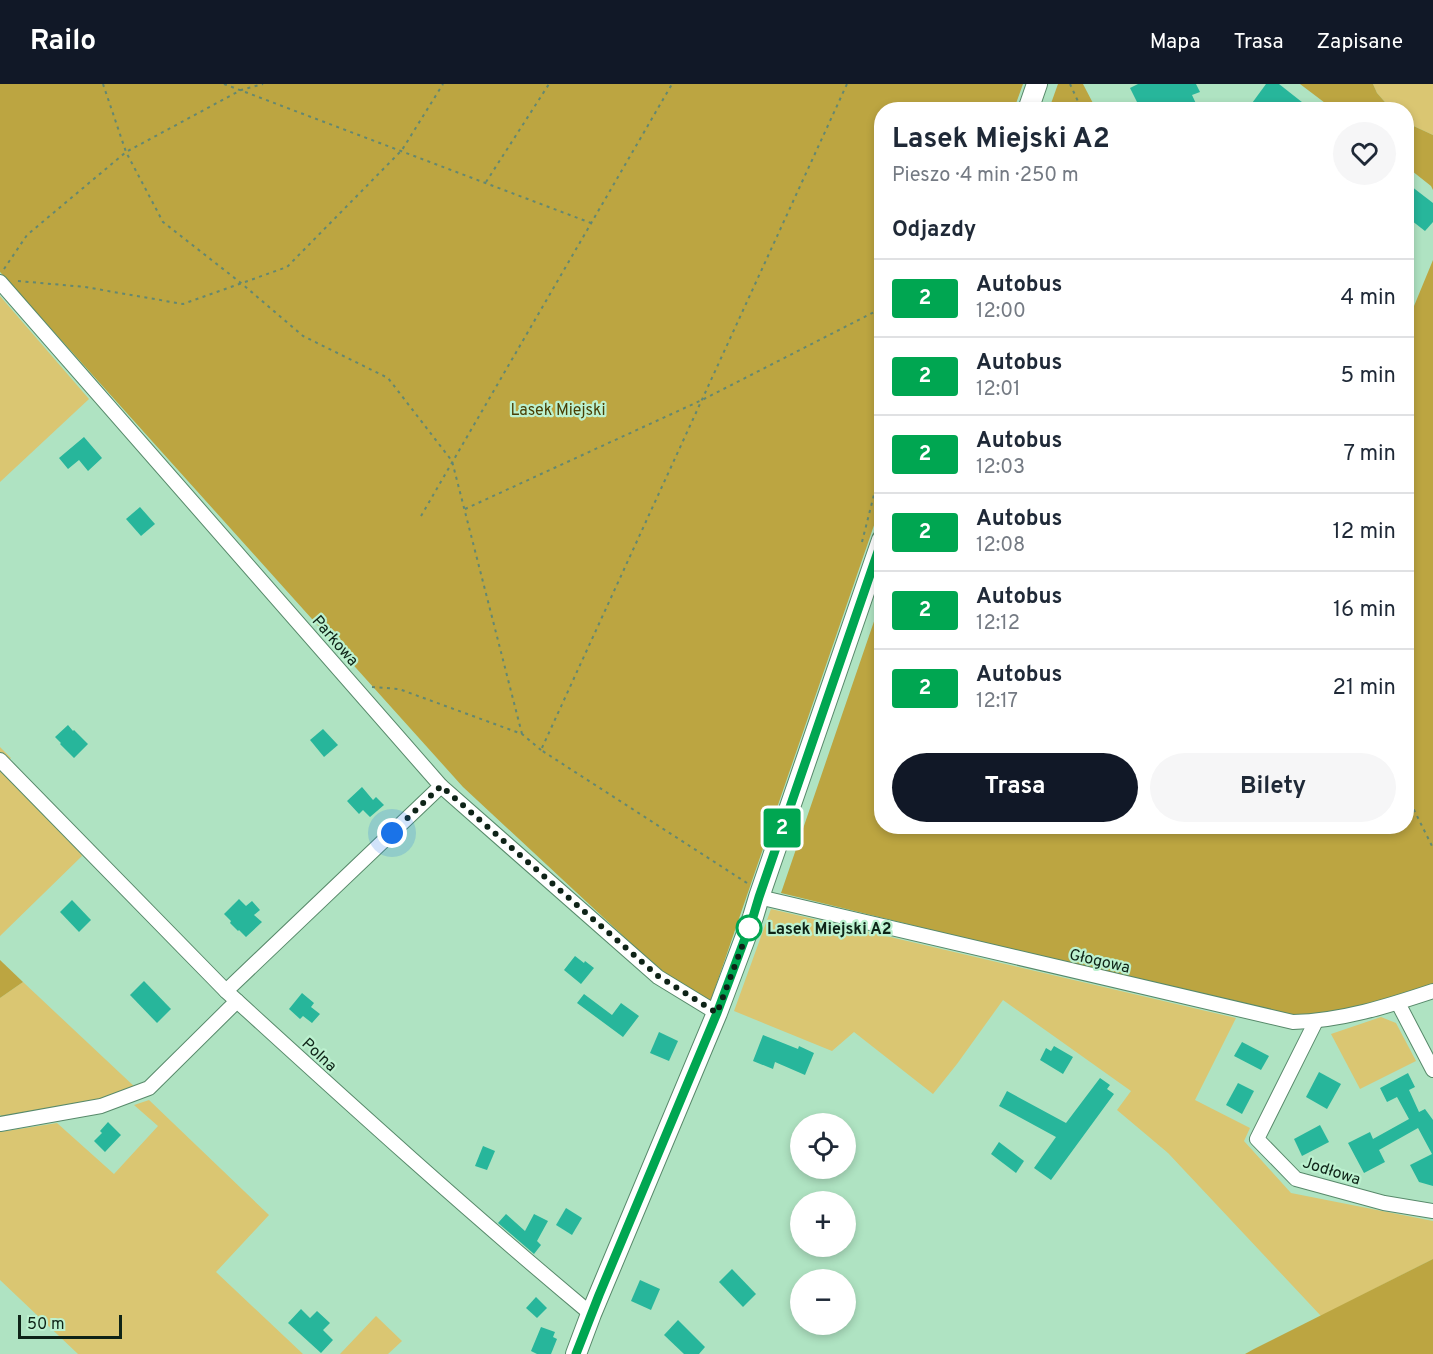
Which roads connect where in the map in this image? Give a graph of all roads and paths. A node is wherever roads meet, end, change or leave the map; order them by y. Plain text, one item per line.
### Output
1 (103, 84) edge
2 (224, 84) edge
3 (264, 84) edge
4 (443, 84) edge
5 (549, 84) edge
6 (672, 84) edge
7 (847, 84) edge
8 (1037, 84) edge
9 (1070, 84) edge
10 (241, 90) junction
11 (1031, 102) edge
12 (1078, 102) edge
13 (402, 150) junction
14 (126, 152) junction
15 (486, 182) junction
16 (591, 223) junction
17 (0, 274) edge
18 (5, 281) edge
19 (242, 284) junction
20 (874, 312) edge
21 (702, 400) junction
22 (452, 461) junction
23 (465, 509) junction
24 (421, 516) dead end
25 (874, 562) edge
26 (354, 685) junction
27 (522, 734) junction
28 (541, 750) junction
29 (0, 760) edge
30 (441, 786) junction
31 (1414, 810) edge
32 (1433, 848) edge
33 (753, 890) junction
34 (226, 990) junction
35 (1433, 991) edge
36 (237, 1001) junction
37 (1398, 1003) junction
38 (717, 1013) junction
39 (1316, 1021) junction
40 (1433, 1070) edge
41 (0, 1124) edge
42 (1433, 1211) edge
43 (591, 1314) junction
44 (576, 1354) edge

1 - 14 path
2 - 10 path
3 - 10 path
4 - 13 path
5 - 15 path
6 - 16 path
7 - 21 path
8 - 11 street
9 - 12 path
10 - 13 path
10 - 14 path
13 - 15 path
13 - 19 path
14 - 17 path
14 - 19 path
15 - 16 path
16 - 22 path
18 - 19 path
18 - 26 street, Parkowa
19 - 22 path
20 - 21 path
21 - 23 path
21 - 28 path
22 - 23 path
22 - 24 path
23 - 27 path
25 - 33 street
26 - 27 path
26 - 30 street, Parkowa
27 - 28 path
28 - 33 path
29 - 34 street
30 - 34 street
30 - 38 street, Parkowa
31 - 32 path
33 - 38 street
33 - 39 street, Głogowa
34 - 36 street
35 - 37 street, Głogowa
36 - 41 street
36 - 43 street, Polna
37 - 39 street, Głogowa
37 - 40 street
38 - 43 street
39 - 42 street, Jodłowa
43 - 44 street

